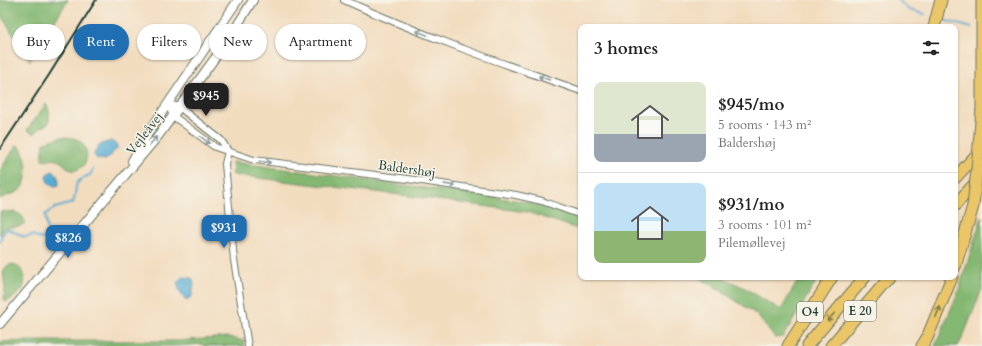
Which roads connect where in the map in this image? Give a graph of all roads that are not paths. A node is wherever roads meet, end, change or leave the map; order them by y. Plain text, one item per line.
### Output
1 (238, 0) edge
2 (253, 0) edge
3 (344, 0) edge
4 (941, 0) edge
5 (982, 0) edge
6 (935, 24) edge
7 (578, 90) edge
8 (168, 104) junction
9 (179, 108) junction
10 (982, 109) edge
11 (173, 116) junction
12 (982, 148) edge
13 (228, 151) junction
14 (958, 175) edge
15 (982, 176) edge
16 (120, 182) junction
17 (958, 202) edge
18 (578, 214) edge
19 (958, 257) edge
20 (830, 280) edge
21 (862, 280) edge
22 (887, 280) edge
23 (951, 280) edge
24 (0, 324) edge
25 (248, 346) edge
26 (788, 346) edge
27 (807, 346) edge
28 (831, 346) edge
29 (922, 346) edge

1 - 8 street, Vejleåvej
2 - 9 street, Vejleåvej
7 -> 3 street
4 - 6 highway
5 - 10 highway
8 - 9 street, Baldershøj
8 - 11 street
8 - 16 street, Vejleåvej
9 - 11 street, Vejleåvej
9 - 13 street, Baldershøj
10 - 19 highway, bridge
11 -> 13 street, Baldershøj
16 -> 11 street, Vejleåvej
12 - 14 highway
13 -> 18 street, Baldershøj
13 - 25 street
15 - 17 highway
16 - 24 street, Vejleåvej
20 - 26 highway, O4
21 -> 27 highway, E 20
22 - 28 highway, E 20
29 -> 23 highway

